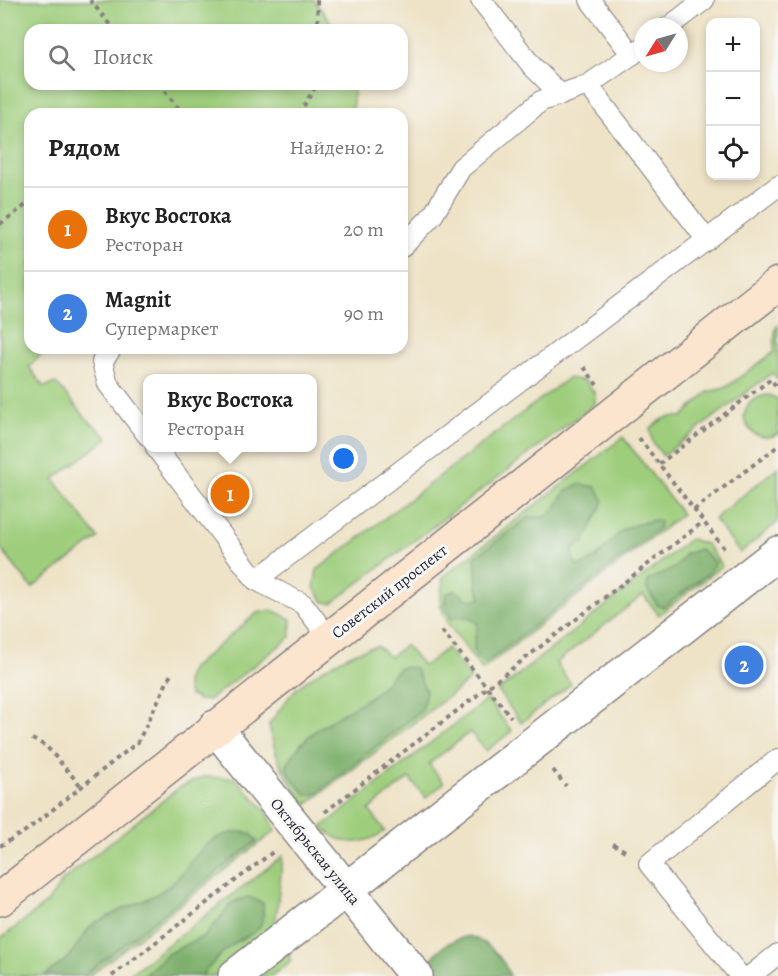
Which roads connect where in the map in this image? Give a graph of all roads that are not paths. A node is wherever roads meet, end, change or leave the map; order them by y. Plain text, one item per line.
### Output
1 (481, 0) edge
2 (590, 0) edge
3 (704, 0) edge
4 (681, 18) edge
5 (634, 47) edge
6 (634, 54) edge
7 (588, 85) junction
8 (561, 95) junction
9 (778, 186) edge
10 (707, 240) junction
11 (408, 242) edge
12 (778, 284) edge
13 (108, 354) edge
14 (143, 431) edge
15 (160, 452) edge
16 (778, 553) edge
17 (256, 580) junction
18 (329, 638) junction
19 (215, 727) junction
20 (778, 759) edge
21 (346, 889) junction
22 (0, 899) edge
23 (778, 954) edge
24 (235, 976) edge
25 (416, 976) edge
26 (740, 976) edge
27 (750, 976) edge

1 - 8 lane
2 - 5 lane
3 - 4 lane
6 - 7 lane
7 - 8 lane
7 - 10 lane
8 - 11 lane
9 - 10 lane
10 - 17 lane
12 - 18 main road, Советский проспект
13 - 14 lane
15 - 17 lane
16 - 21 street
17 - 18 lane
18 - 19 main road, Советский проспект
19 - 21 street, Октябрьская улица
19 - 22 main road, Советский проспект
20 - 26 lane
21 - 24 street
21 - 25 street, Октябрьская улица
23 - 27 lane

